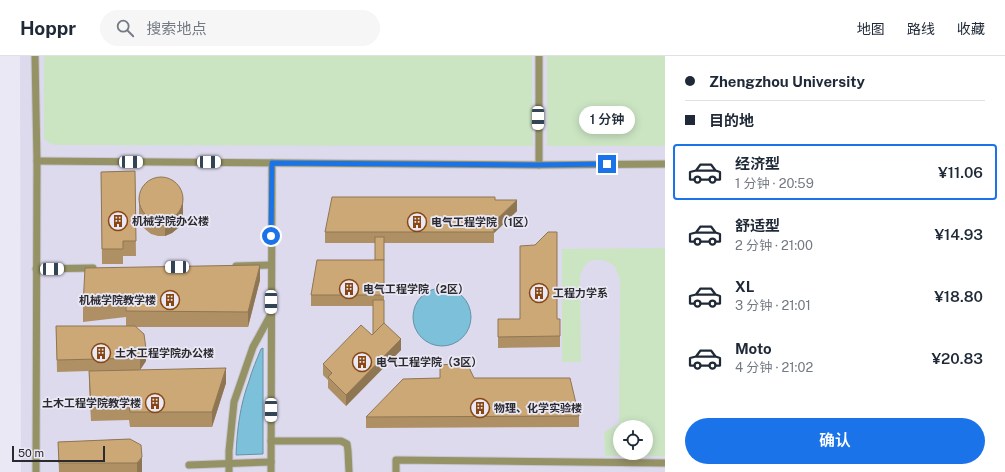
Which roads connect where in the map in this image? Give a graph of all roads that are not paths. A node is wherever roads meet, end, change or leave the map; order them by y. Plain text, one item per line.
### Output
1 (35, 56) edge
2 (539, 56) edge
3 (37, 161) junction
4 (272, 163) junction
5 (665, 164) edge
6 (538, 165) junction
7 (271, 265) junction
8 (232, 266) edge
9 (99, 268) edge
10 (36, 269) junction
11 (271, 315) junction
12 (271, 441) junction
13 (271, 462) junction
14 (665, 463) edge
15 (229, 464) junction
16 (189, 465) dead end
17 (36, 472) edge
18 (229, 472) edge
19 (271, 472) edge
20 (349, 472) edge
21 (396, 472) edge

1 - 3 lane
2 - 6 lane
3 - 4 lane
3 - 10 lane
4 - 6 lane
4 - 7 lane
5 - 6 lane
7 - 8 lane
7 - 11 lane
9 - 10 lane
10 - 17 lane
11 - 12 lane
11 - 15 lane
12 - 13 lane
12 - 20 lane
13 - 15 lane
13 - 19 lane
14 - 21 lane
15 - 16 lane
15 - 18 lane

